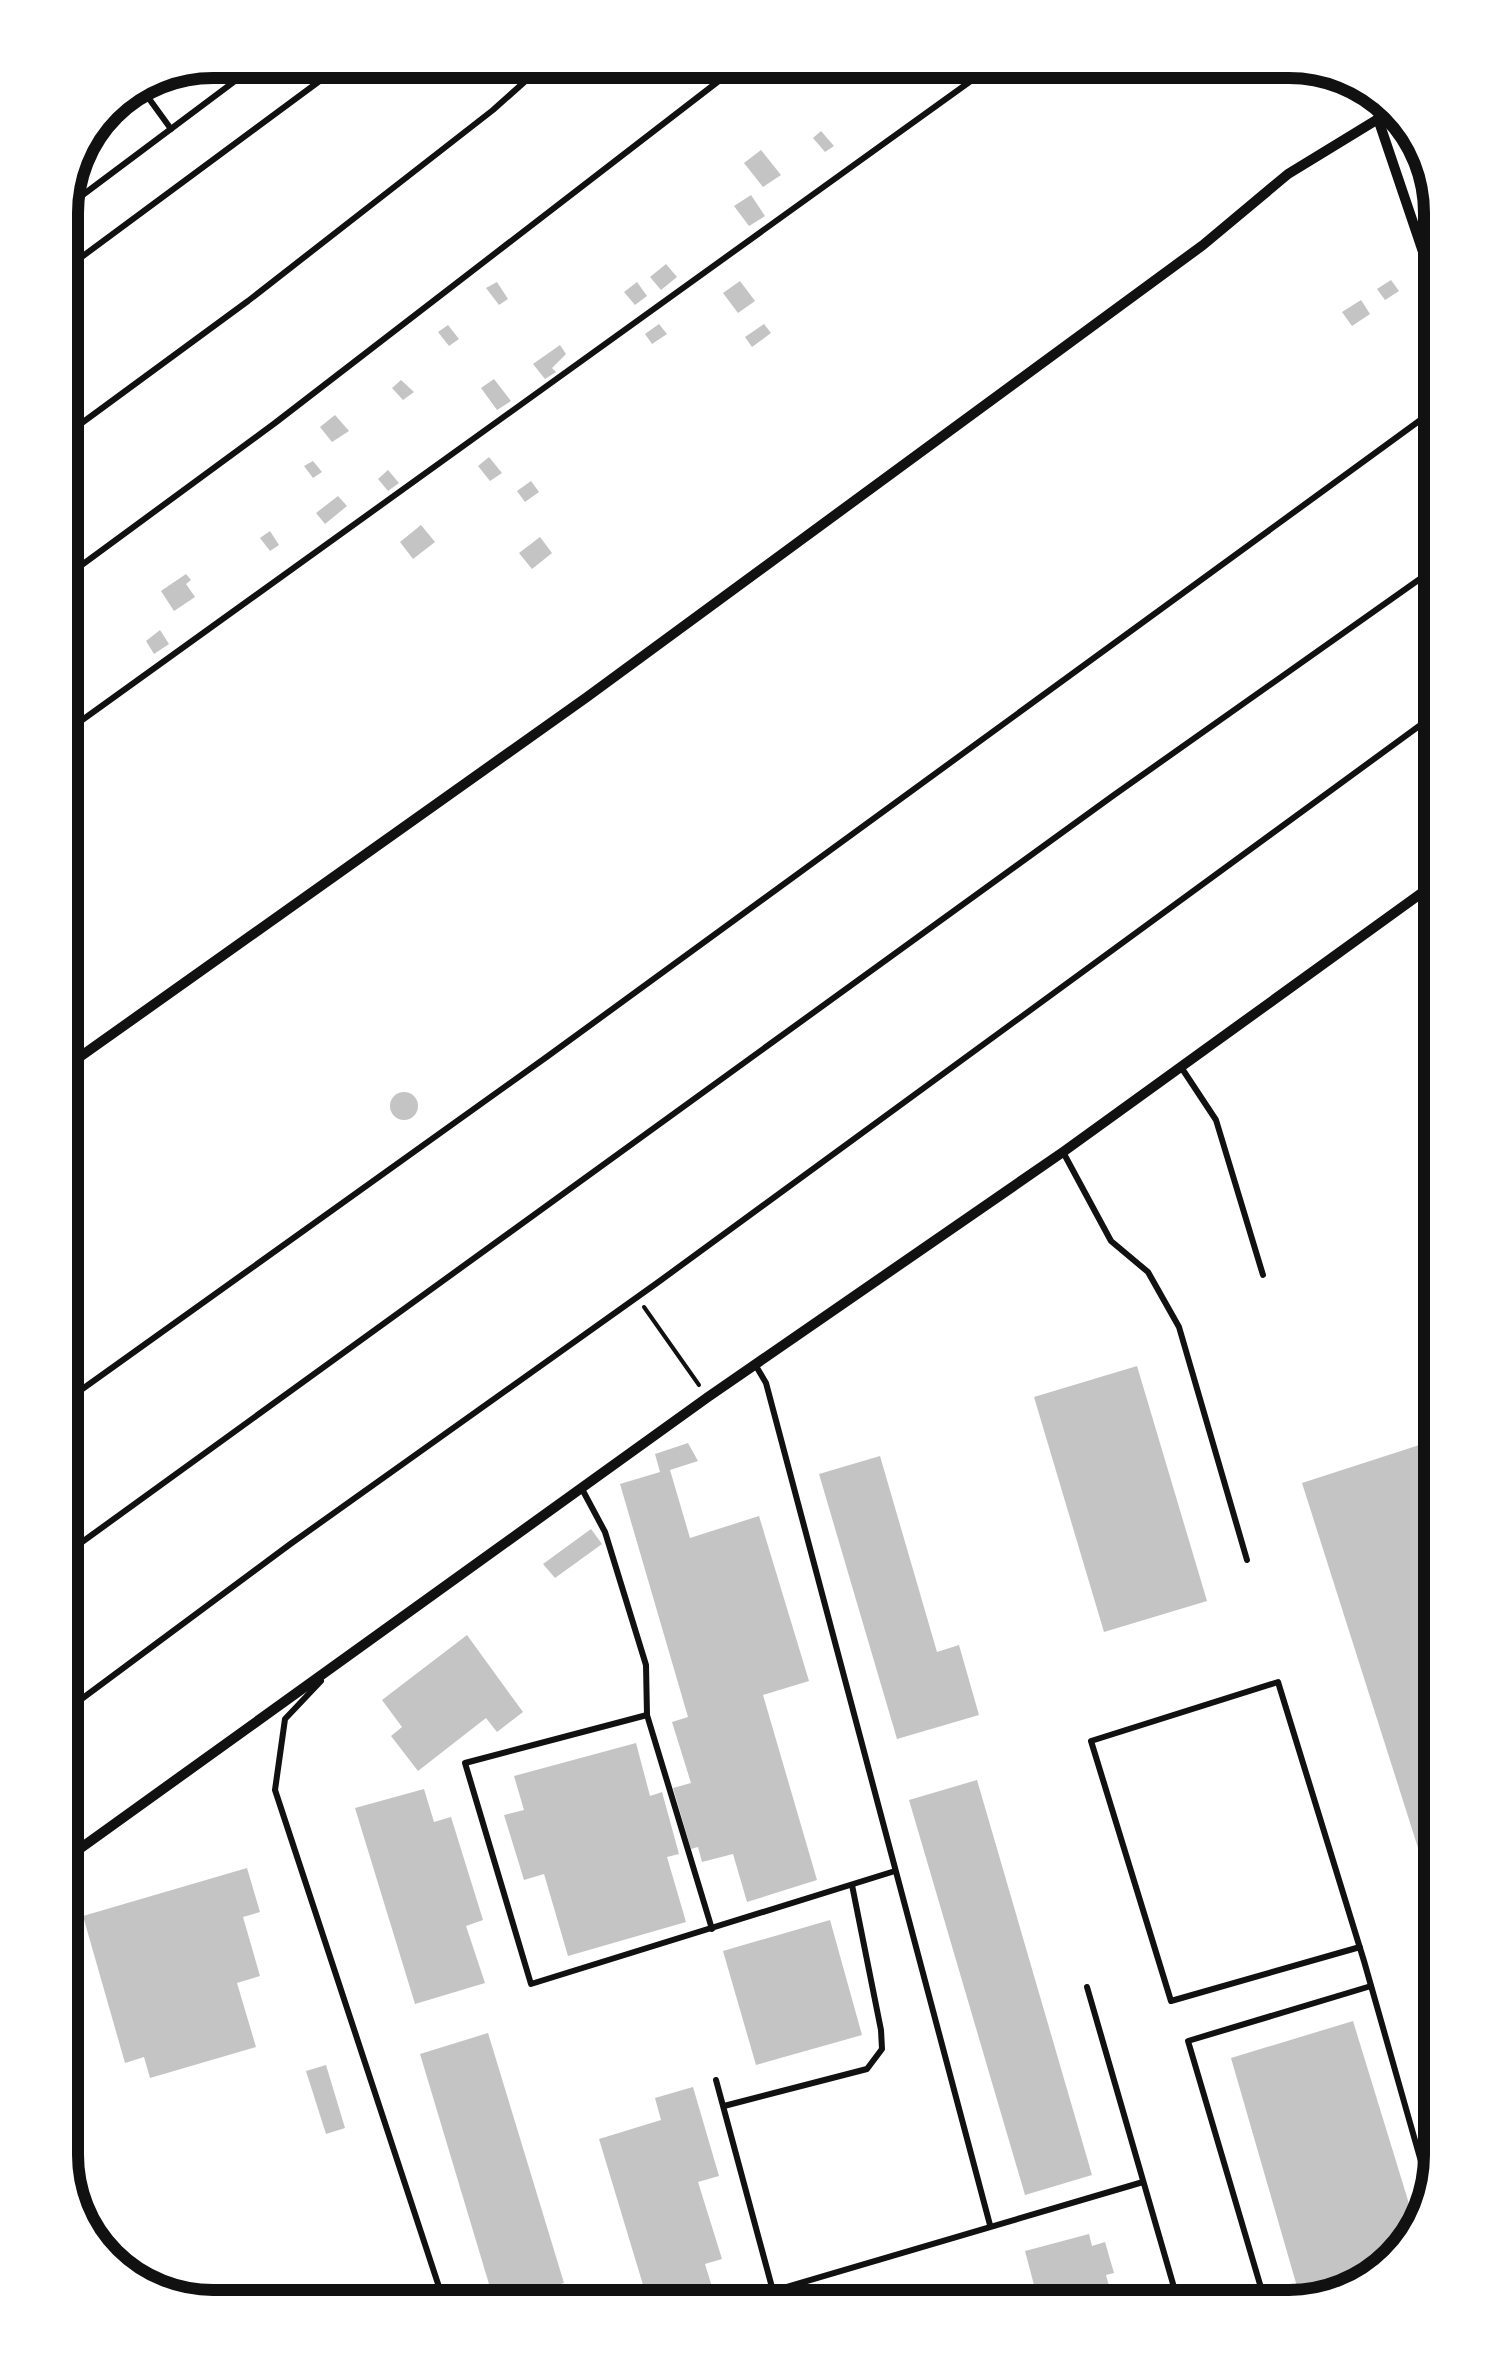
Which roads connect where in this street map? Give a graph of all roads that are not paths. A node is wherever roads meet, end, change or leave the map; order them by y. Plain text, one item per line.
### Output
1 (239, 78) edge
2 (324, 78) edge
3 (529, 78) edge
4 (723, 78) edge
5 (975, 78) edge
6 (147, 95) edge
7 (1376, 110) edge
8 (1378, 119) junction
9 (171, 128) junction
10 (79, 198) edge
11 (1424, 255) edge
12 (78, 260) edge
13 (1424, 417) edge
14 (78, 426) edge
15 (78, 567) edge
16 (1424, 576) edge
17 (1424, 722) edge
18 (78, 723) edge
19 (1424, 892) edge
20 (78, 1058) edge
21 (1181, 1067) junction
22 (1063, 1152) junction
23 (1263, 1275) dead end
24 (755, 1364) junction
25 (78, 1392) edge
26 (581, 1488) junction
27 (78, 1545) edge
28 (1247, 1560) dead end
29 (328, 1673) junction
30 (78, 1701) edge
31 (648, 1716) junction
32 (78, 1850) edge
33 (894, 1872) junction
34 (852, 1884) junction
35 (712, 1929) junction
36 (1360, 1946) junction
37 (1087, 1986) dead end
38 (1371, 1986) junction
39 (716, 2080) dead end
40 (724, 2106) junction
41 (1423, 2167) edge
42 (1143, 2182) junction
43 (990, 2226) junction
44 (440, 2290) edge
45 (1175, 2290) edge
46 (1262, 2290) edge

1 - 9 lane
2 - 12 lane
3 - 14 lane
4 - 15 lane
5 - 18 lane
6 - 9 lane
7 - 8 lane
8 - 11 street
8 - 20 street
9 - 10 lane
13 - 25 lane
16 - 27 lane
17 - 30 lane
19 - 21 street
21 - 22 street
21 - 23 lane
22 - 24 street
22 - 28 lane
24 - 26 street
24 - 33 lane
26 - 29 street
26 - 31 lane
29 - 32 street
29 - 44 lane
31 - 35 lane
31 - 35 lane
33 - 34 lane
33 - 43 lane
34 - 35 lane
34 - 40 lane
36 - 36 lane
36 - 38 lane
37 - 42 lane
38 - 41 lane
38 - 46 lane
39 - 40 lane
40 - 43 lane
42 - 43 lane
42 - 45 lane

